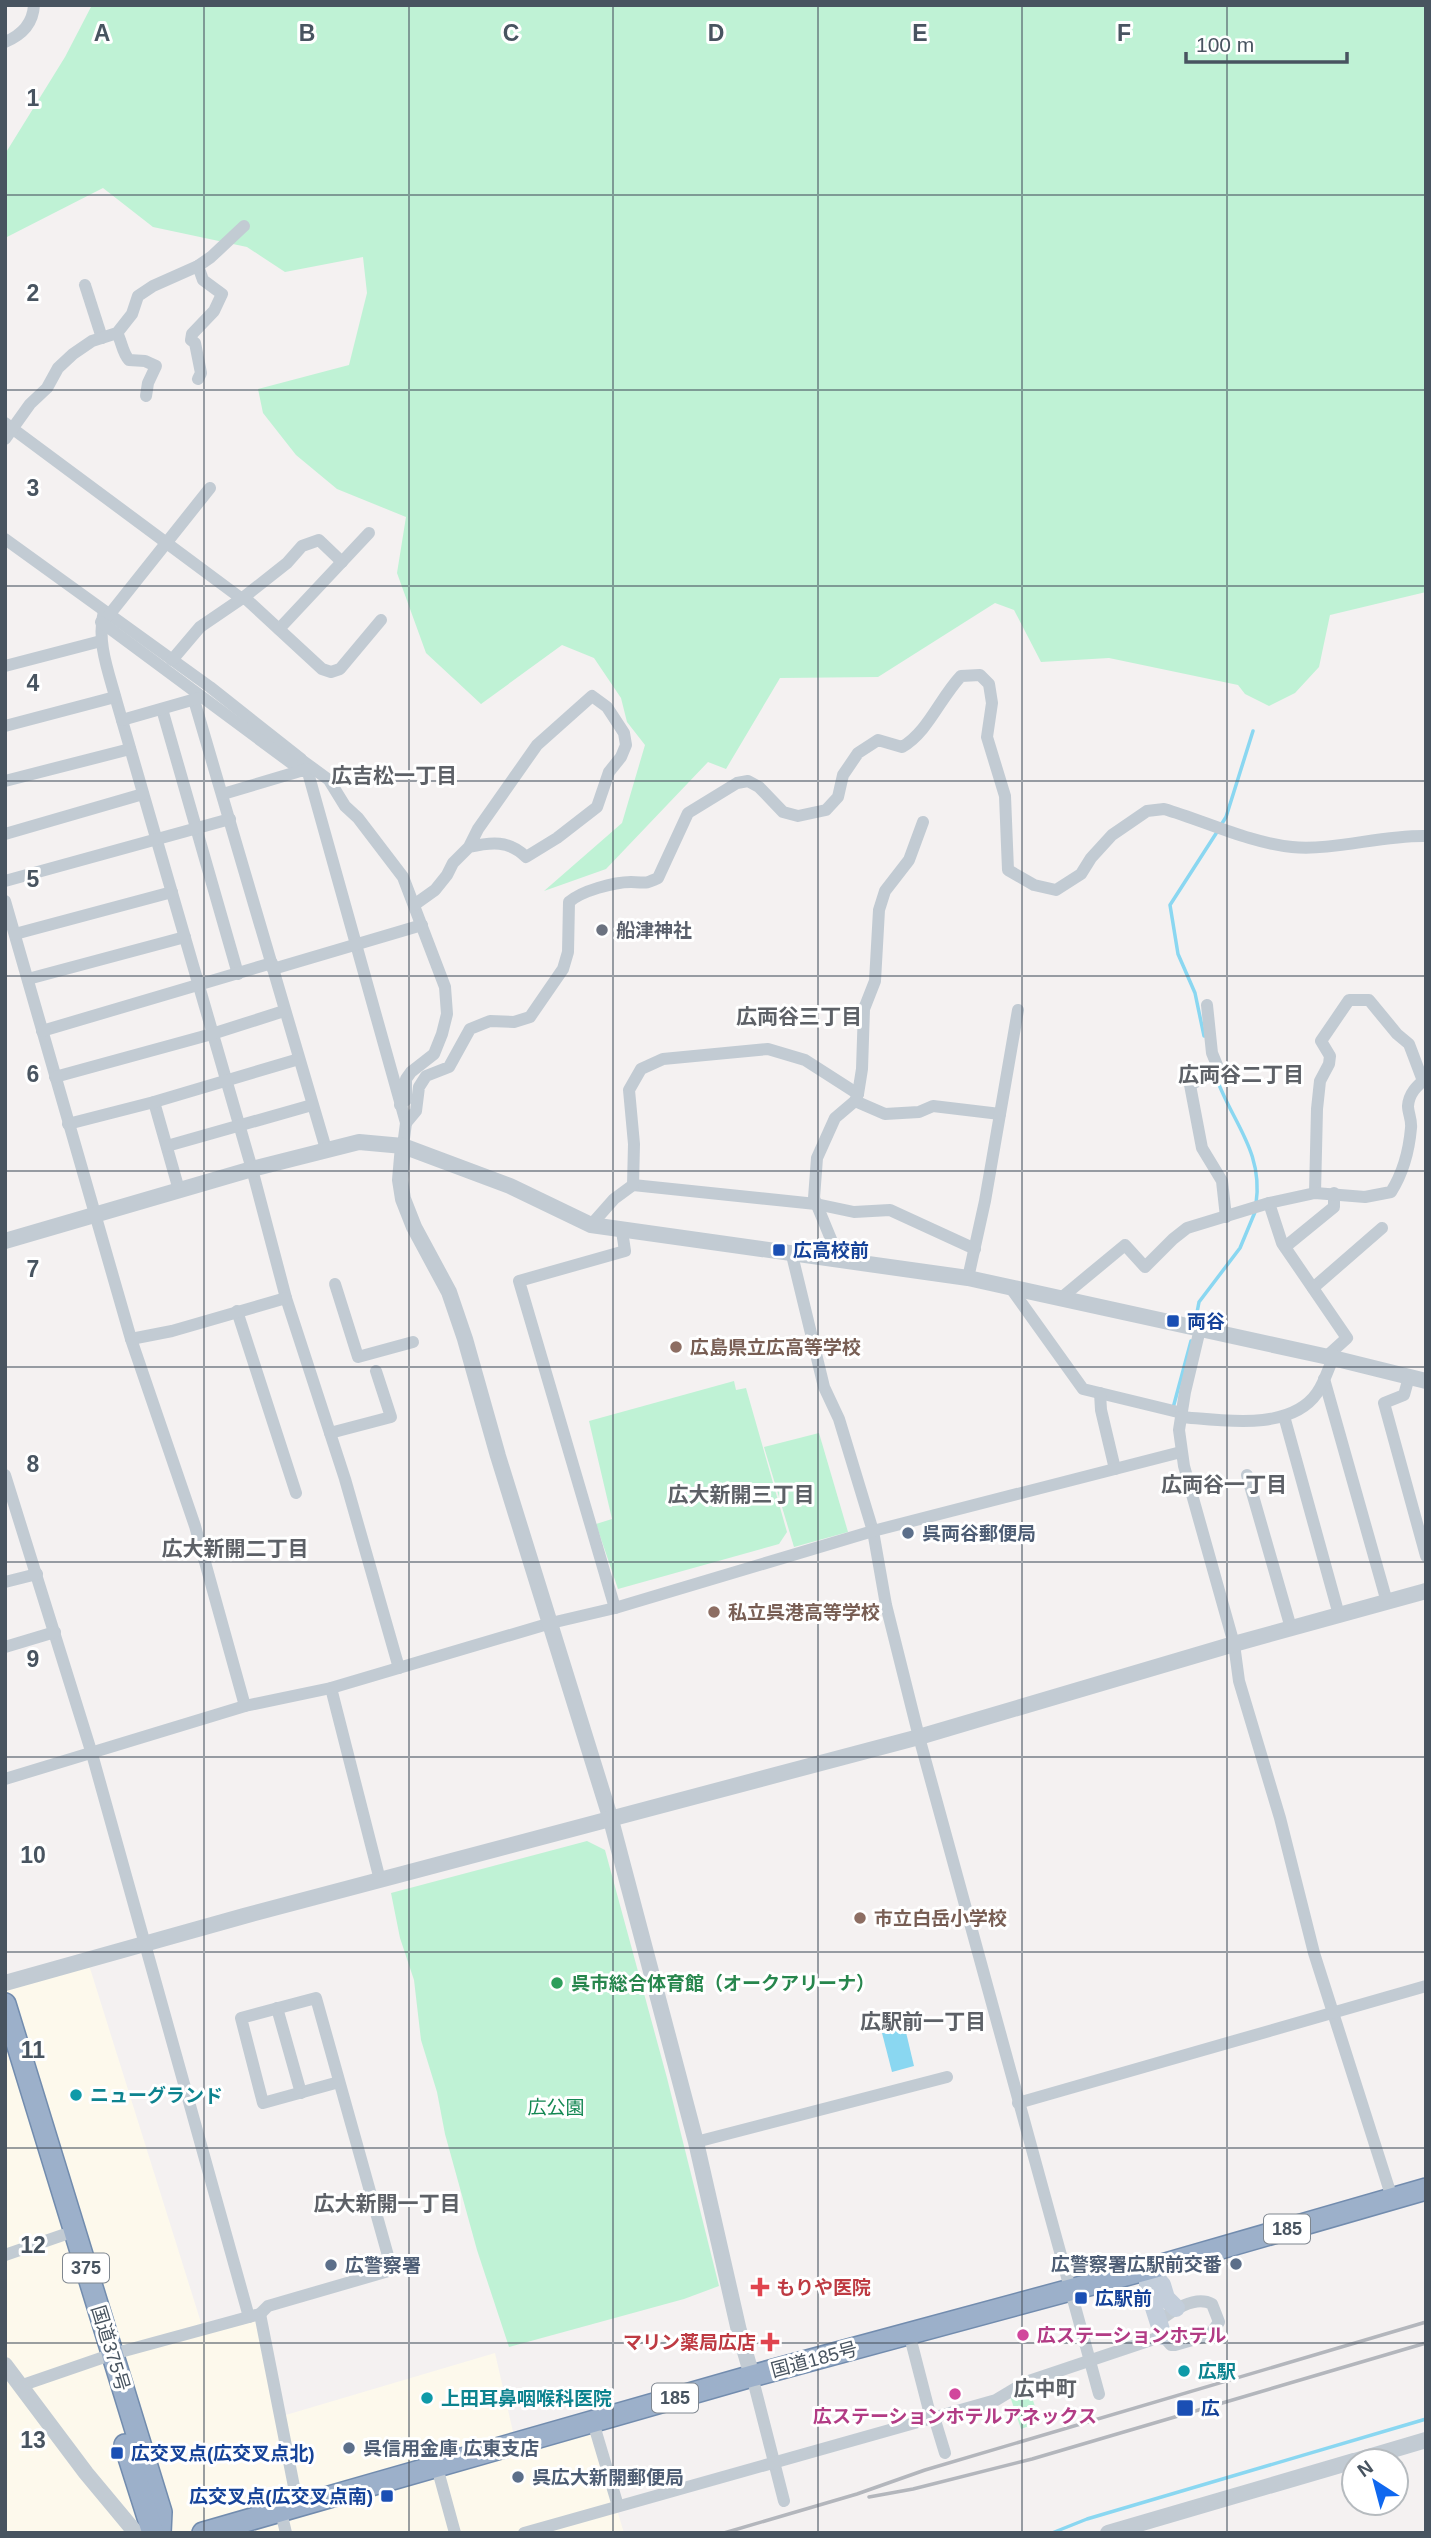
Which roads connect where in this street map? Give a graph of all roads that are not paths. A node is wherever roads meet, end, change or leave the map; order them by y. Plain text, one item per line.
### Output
1 (34, 5) edge
2 (5, 42) edge
3 (244, 226) dead end
4 (198, 266) junction
5 (85, 285) dead end
6 (117, 333) junction
7 (102, 338) junction
8 (198, 379) dead end
9 (146, 396) dead end
10 (8, 430) edge
11 (210, 488) dead end
12 (369, 533) dead end
13 (5, 539) edge
14 (167, 541) junction
15 (342, 562) junction
16 (243, 598) junction
17 (104, 616) junction
18 (381, 620) dead end
19 (279, 629) junction
20 (101, 641) junction
21 (172, 660) junction
22 (5, 667) edge
23 (202, 695) junction
24 (116, 697) junction
25 (162, 709) junction
26 (122, 720) junction
27 (5, 726) edge
28 (130, 749) junction
29 (303, 767) junction
30 (5, 781) edge
31 (143, 794) junction
32 (223, 794) junction
33 (230, 819) junction
34 (923, 822) dead end
35 (198, 828) junction
36 (5, 834) edge
37 (1426, 836) edge
38 (155, 839) junction
39 (469, 847) junction
40 (5, 881) edge
41 (172, 892) junction
42 (5, 901) edge
43 (414, 905) junction
44 (422, 925) junction
45 (15, 934) junction
46 (185, 937) junction
47 (355, 945) junction
48 (273, 966) junction
49 (238, 974) junction
50 (28, 979) junction
51 (199, 985) junction
52 (1207, 1005) dead end
53 (1018, 1010) dead end
54 (284, 1011) junction
55 (42, 1031) junction
56 (212, 1034) junction
57 (299, 1059) junction
58 (55, 1077) junction
59 (1424, 1079) edge
60 (227, 1081) junction
61 (857, 1097) junction
62 (154, 1102) junction
63 (312, 1105) junction
64 (400, 1105) junction
65 (1000, 1114) junction
66 (405, 1123) junction
67 (68, 1124) junction
68 (240, 1127) junction
69 (167, 1146) junction
70 (403, 1146) junction
71 (326, 1149) junction
72 (252, 1169) junction
73 (633, 1185) junction
74 (179, 1190) junction
75 (1315, 1193) junction
76 (1334, 1193) junction
77 (1269, 1203) junction
78 (816, 1204) junction
79 (96, 1214) junction
80 (1226, 1217) junction
81 (591, 1225) junction
82 (1382, 1228) dead end
83 (622, 1231) junction
84 (5, 1241) edge
85 (1285, 1247) junction
86 (975, 1249) junction
87 (792, 1255) junction
88 (840, 1261) junction
89 (968, 1278) junction
90 (334, 1284) dead end
91 (1010, 1287) junction
92 (1314, 1287) junction
93 (286, 1298) junction
94 (1061, 1298) junction
95 (237, 1311) junction
96 (1200, 1329) junction
97 (131, 1339) junction
98 (413, 1342) dead end
99 (1329, 1357) junction
100 (376, 1371) dead end
101 (1409, 1377) junction
102 (1324, 1380) junction
103 (1426, 1381) edge
104 (1100, 1393) junction
105 (1182, 1415) junction
106 (1284, 1416) junction
107 (330, 1433) junction
108 (1181, 1452) junction
109 (1115, 1469) junction
110 (5, 1475) edge
111 (1247, 1475) dead end
112 (296, 1493) dead end
113 (873, 1531) junction
114 (1426, 1556) edge
115 (37, 1574) junction
116 (5, 1581) edge
117 (1426, 1591) edge
118 (1387, 1602) junction
119 (615, 1608) junction
120 (1339, 1615) junction
121 (551, 1623) junction
122 (1291, 1628) junction
123 (55, 1632) junction
124 (1234, 1644) junction
125 (5, 1647) edge
126 (399, 1668) junction
127 (331, 1688) junction
128 (245, 1706) junction
129 (919, 1737) junction
130 (92, 1754) junction
131 (5, 1779) edge
132 (611, 1820) junction
133 (380, 1880) junction
134 (144, 1944) junction
135 (5, 1983) edge
136 (1426, 1986) edge
137 (5, 2004) edge
138 (277, 2008) junction
139 (1333, 2013) junction
140 (5, 2047) edge
141 (947, 2077) dead end
142 (339, 2082) junction
143 (300, 2093) junction
144 (1018, 2103) junction
145 (696, 2141) junction
146 (1426, 2189) edge
147 (1392, 2199) junction
148 (63, 2235) junction
149 (5, 2255) edge
150 (1148, 2269) junction
151 (1070, 2289) junction
152 (1176, 2308) junction
153 (255, 2315) junction
154 (1160, 2329) junction
155 (909, 2333) junction
156 (106, 2356) junction
157 (1089, 2359) junction
158 (5, 2365) edge
159 (752, 2376) junction
160 (13, 2388) edge
161 (1100, 2393) dead end
162 (933, 2418) junction
163 (593, 2422) junction
164 (1426, 2440) edge
165 (1402, 2447) edge
166 (946, 2453) dead end
167 (774, 2462) junction
168 (1340, 2465) edge
169 (437, 2467) junction
170 (785, 2501) dead end
171 (618, 2506) junction
172 (289, 2509) junction
173 (217, 2531) edge
174 (136, 2533) edge
175 (153, 2533) edge
176 (160, 2533) edge
177 (286, 2533) edge
178 (455, 2533) edge
179 (524, 2533) edge
180 (1108, 2533) edge

1 - 2 street
3 - 4 street
4 - 6 street
4 - 8 street
5 - 7 street
6 - 7 street
6 - 9 street
7 - 10 street
10 - 14 street
11 - 14 street
12 - 15 street
13 - 17 street
14 - 16 street
14 - 17 street
15 - 16 street
15 - 19 street
16 - 19 street
16 - 21 street
17 - 20 street
17 - 21 street
17 - 23 street
18 - 19 street
20 - 22 street
20 - 24 street
21 - 23 street
23 - 25 street
23 - 29 street
23 - 32 street
24 - 26 street
24 - 27 street
25 - 26 street
25 - 35 street
26 - 28 street
28 - 30 street
28 - 31 street
29 - 32 street
29 - 43 street
29 - 47 street
31 - 36 street
31 - 38 street
32 - 33 street
33 - 35 street
33 - 48 street
34 - 61 street
35 - 38 street
35 - 49 street
37 - 66 street
38 - 40 street
38 - 41 street
39 - 39 street
39 - 43 street
41 - 45 street
41 - 46 street
42 - 45 street
43 - 44 street
44 - 47 street
44 - 64 street
45 - 50 street
46 - 50 street
46 - 51 street
47 - 48 street
47 - 64 street
48 - 49 street
48 - 54 street
49 - 51 street
50 - 55 street
51 - 55 street
51 - 56 street
52 - 80 street
53 - 65 street
54 - 56 street
54 - 57 street
55 - 58 street
56 - 58 street
56 - 60 street
57 - 60 street
57 - 63 street
58 - 67 street
59 - 75 street
59 - 76 street
60 - 62 street
60 - 68 street
61 - 65 street
61 - 73 street
61 - 78 street
62 - 67 street
62 - 69 street
63 - 68 street
63 - 71 street
64 - 66 street
65 - 86 street
66 - 70 street
67 - 79 street
68 - 69 street
68 - 72 street
69 - 74 street
70 - 71 street
70 - 81 street
70 - 121 street
71 - 72 street
72 - 74 street
72 - 93 street
73 - 78 street
73 - 81 street
74 - 79 street
75 - 76 street
75 - 77 street
76 - 85 street
77 - 80 street
77 - 85 street
78 - 86 street
78 - 88 street
79 - 84 street
79 - 97 street
80 - 94 street
81 - 83 street
82 - 92 street
83 - 87 street
83 - 119 street
85 - 92 street
86 - 89 street
87 - 88 street
87 - 113 street
88 - 89 street
89 - 91 street
90 - 98 street
91 - 94 street
91 - 104 street
92 - 99 street
93 - 95 street
93 - 107 street
94 - 96 street
95 - 97 street
95 - 112 street
96 - 99 street
96 - 105 street
97 - 128 street
99 - 101 street
99 - 102 street
100 - 107 street
101 - 103 street
101 - 114 street
102 - 106 street
102 - 118 street
104 - 105 street
104 - 109 street
105 - 106 street
105 - 108 street
106 - 120 street
107 - 126 street
108 - 109 street
108 - 124 street
109 - 113 street
110 - 115 street
111 - 122 street
113 - 119 street
113 - 129 street
115 - 116 street
115 - 123 street
117 - 118 street
118 - 120 street
119 - 121 street
120 - 122 street
121 - 126 street
121 - 132 street
122 - 124 street
123 - 125 street
123 - 130 street
124 - 129 street
124 - 139 street
126 - 127 street
127 - 128 street
127 - 133 street
128 - 130 street
129 - 132 street
129 - 144 street
130 - 131 street
130 - 134 street
132 - 133 street
132 - 145 street
133 - 134 street
134 - 135 street
134 - 153 street
136 - 139 street
137 - 156 highway, 国道375号 / 375
138 - 142 street
138 - 143 street
138 - 143 street
139 - 144 street
139 - 147 street
140 - 148 highway, 国道375号 / 375
141 - 145 street
142 - 143 street
142 - 153 street
144 - 151 street
145 - 159 street
146 - 147 highway, 国道185号 / 185
147 - 150 highway, 国道185号 / 185
148 - 149 street
148 - 156 highway, 国道375号 / 375
150 - 151 highway, 国道185号 / 185
150 - 152 main road
150 - 154 main road
151 - 155 highway, 国道185号 / 185
151 - 157 street
152 - 154 street
152 - 154 street
153 - 156 street
153 - 172 street
154 - 157 street
155 - 159 highway, 国道185号 / 185
155 - 162 street
156 - 160 street
156 - 175 highway, 国道375号 / 375
156 - 176 highway, 国道375号 / 375
157 - 161 street
157 - 162 street
158 - 160 street
159 - 163 highway, 国道185号 / 185
159 - 167 street
160 - 174 street
162 - 166 street
162 - 167 street
163 - 169 highway, 国道185号 / 185
163 - 171 street
164 - 165 street
167 - 170 street
167 - 171 street
168 - 180 street
169 - 172 highway, 国道185号 / 185
169 - 178 street
171 - 179 street
172 - 173 highway, 国道185号 / 185
172 - 177 street

